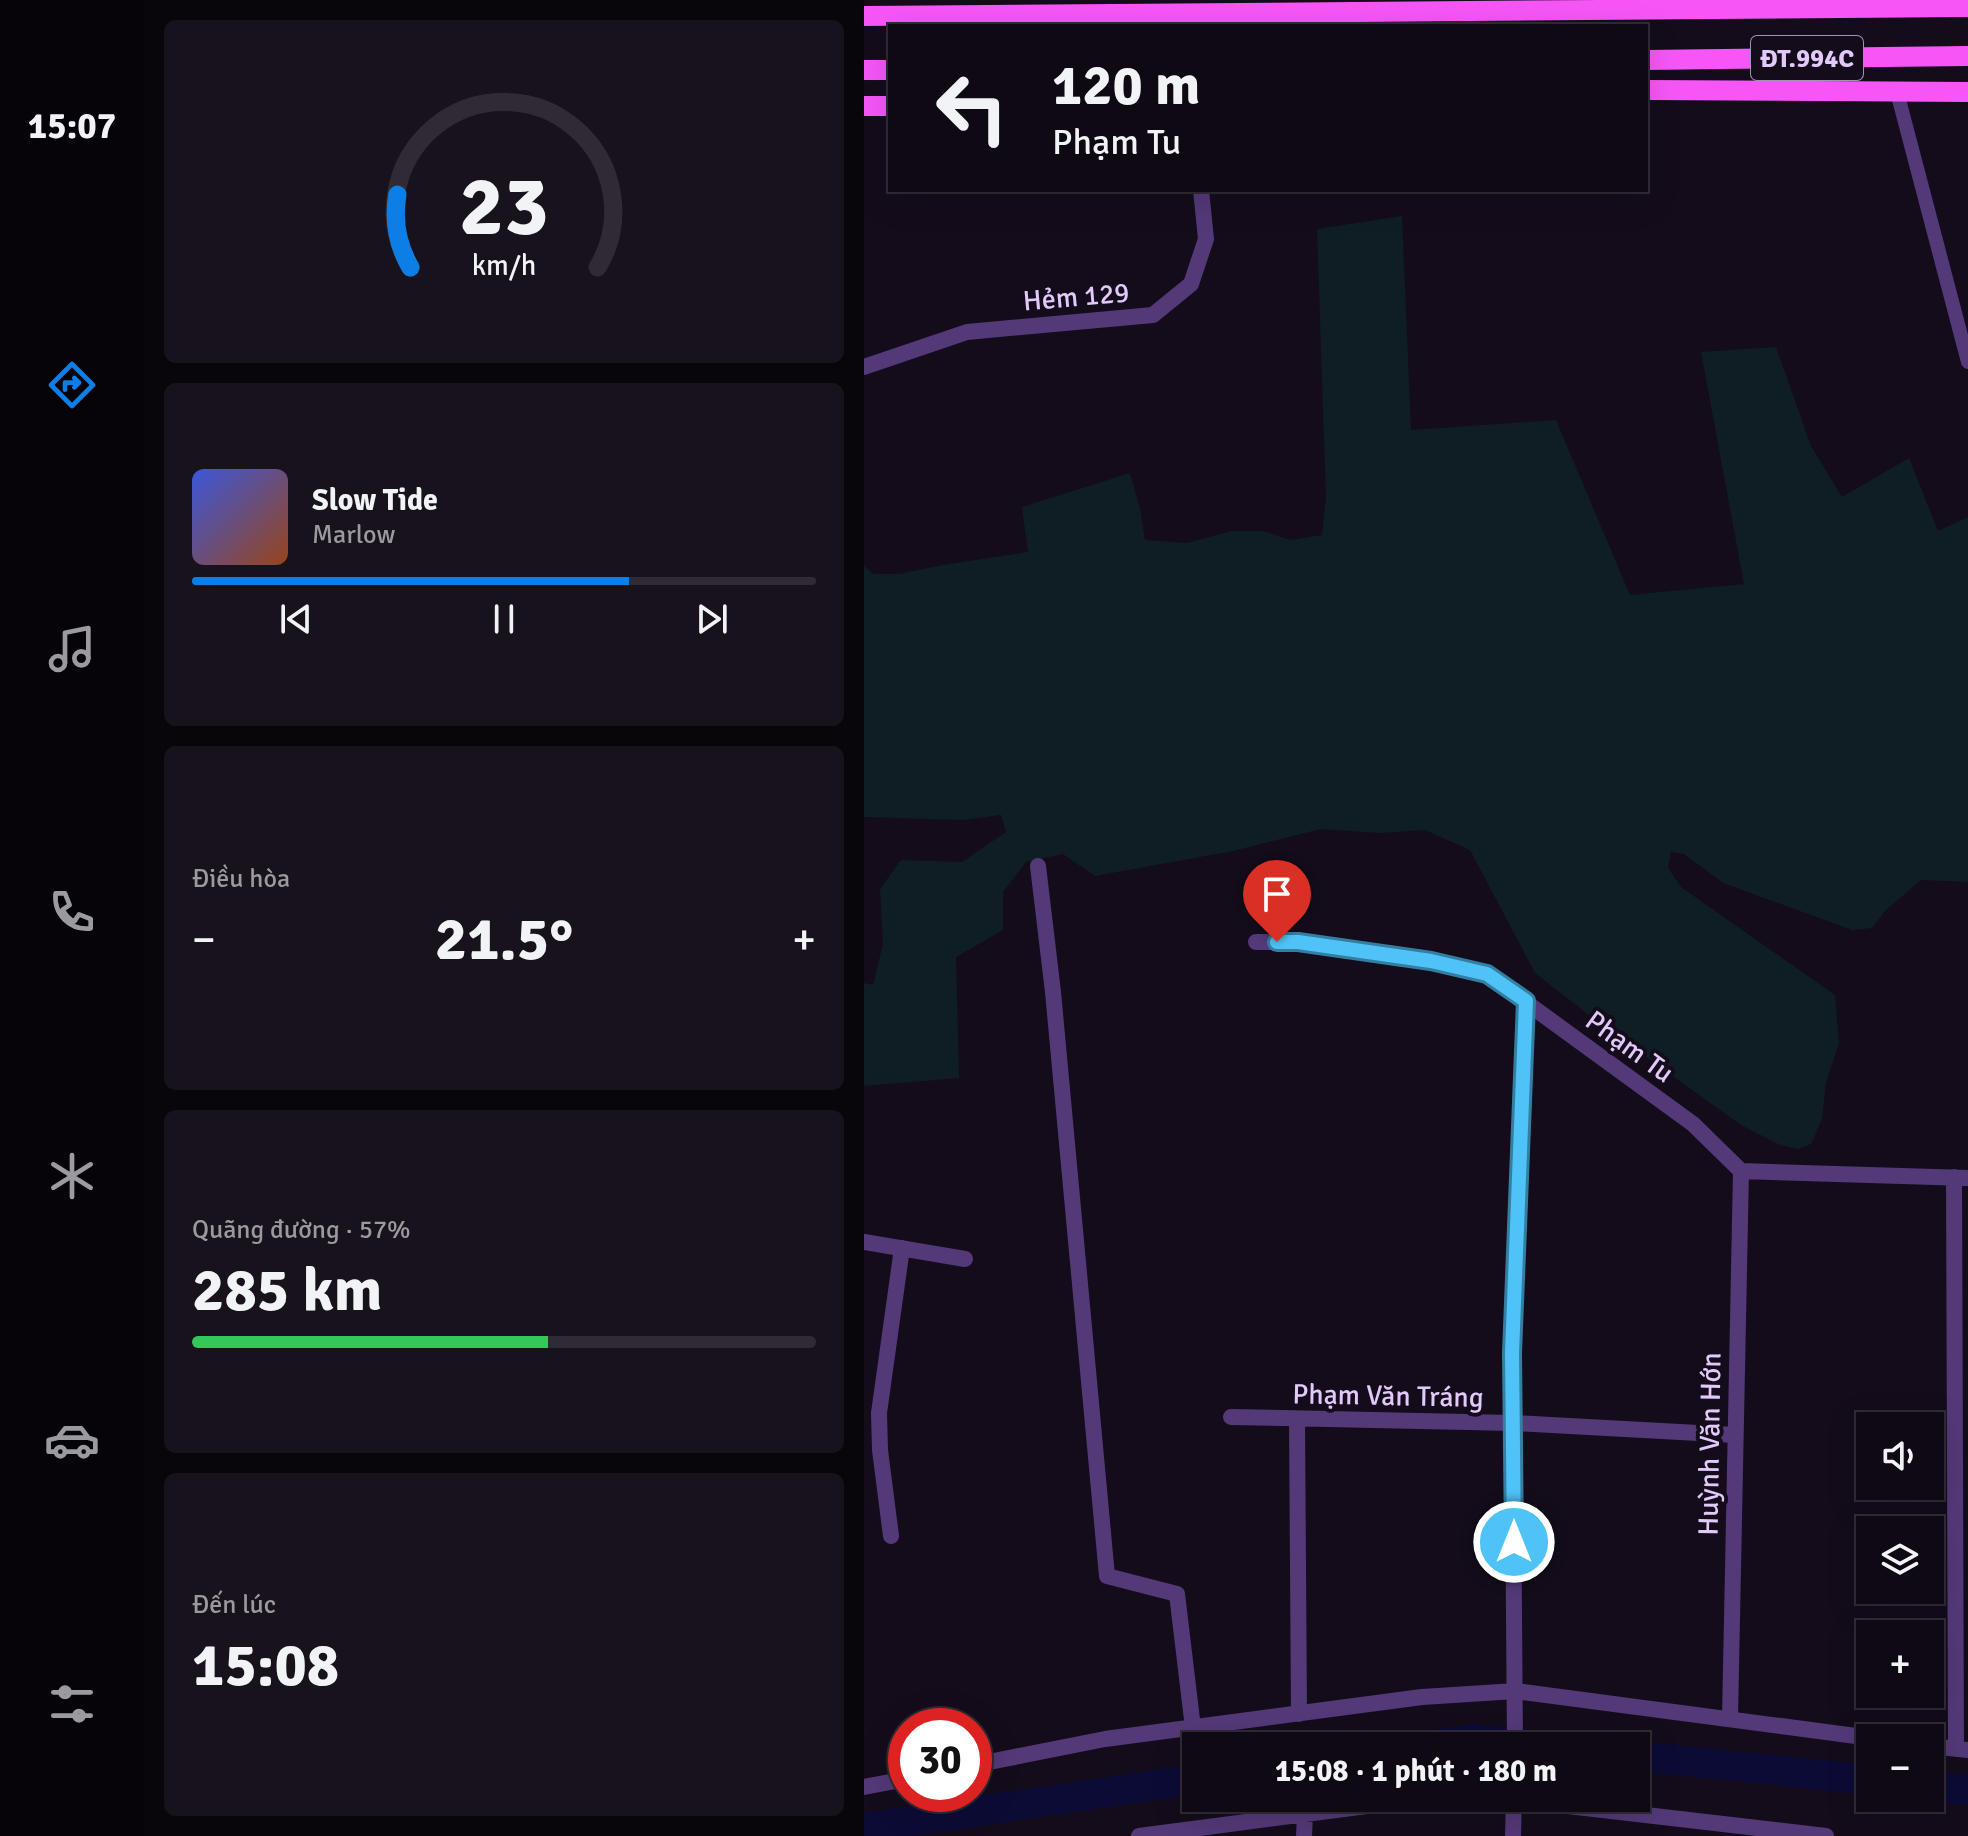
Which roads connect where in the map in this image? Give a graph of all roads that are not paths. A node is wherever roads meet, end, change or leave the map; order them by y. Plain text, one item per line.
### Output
1 (1968, 7) edge
2 (864, 16) edge
3 (1968, 56) edge
4 (1648, 60) edge
5 (864, 70) edge
6 (888, 70) edge
7 (1648, 90) edge
8 (1897, 92) junction
9 (1968, 92) edge
10 (864, 106) edge
11 (888, 106) edge
12 (1201, 192) edge
13 (1968, 362) edge
14 (864, 367) edge
15 (1038, 866) dead end
16 (1256, 942) dead end
17 (1526, 1001) junction
18 (1741, 1171) junction
19 (1961, 1177) edge
20 (864, 1242) edge
21 (902, 1248) junction
22 (965, 1259) dead end
23 (1231, 1417) dead end
24 (1297, 1419) junction
25 (1513, 1423) junction
26 (1735, 1435) junction
27 (891, 1536) dead end
28 (1516, 1693) junction
29 (1299, 1714) junction
30 (1730, 1718) junction
31 (1193, 1728) junction
32 (1515, 1732) edge
33 (1856, 1736) edge
34 (1962, 1749) edge
35 (992, 1761) edge
36 (888, 1782) edge
37 (864, 1787) edge
38 (1327, 1812) edge
39 (1510, 1812) edge
40 (1602, 1812) edge
41 (1305, 1815) junction
42 (1737, 1831) edge
43 (1139, 1836) edge
44 (1304, 1836) edge
45 (1513, 1836) edge
46 (1826, 1836) edge

1 - 2 main road, ĐT.994C
3 - 4 main road, ĐT.994C
5 - 6 main road
7 - 8 main road, ĐT.994C
8 - 9 main road, ĐT.994C
8 - 13 lane
10 - 11 main road
12 - 14 street, Hẻm 129
15 - 31 street
16 - 17 street, Phạm Tu
17 - 18 street, Phạm Tu
17 - 25 street
18 - 19 street
18 - 26 street, Huỳnh Văn Hớn
19 - 34 street
20 - 21 street
21 - 22 street
21 - 27 street
23 - 24 street, Phạm Văn Tráng
24 - 25 street, Phạm Văn Tráng
24 - 29 street
25 - 26 street, Phạm Văn Tráng
25 - 28 street
26 - 30 street, Huỳnh Văn Hớn
28 - 29 street
28 - 30 street
28 - 32 street
29 - 31 street
30 - 33 street
31 - 35 street
36 - 37 street
38 - 41 street
39 - 45 street
40 - 42 street
41 - 43 street
41 - 44 street
42 - 46 street

